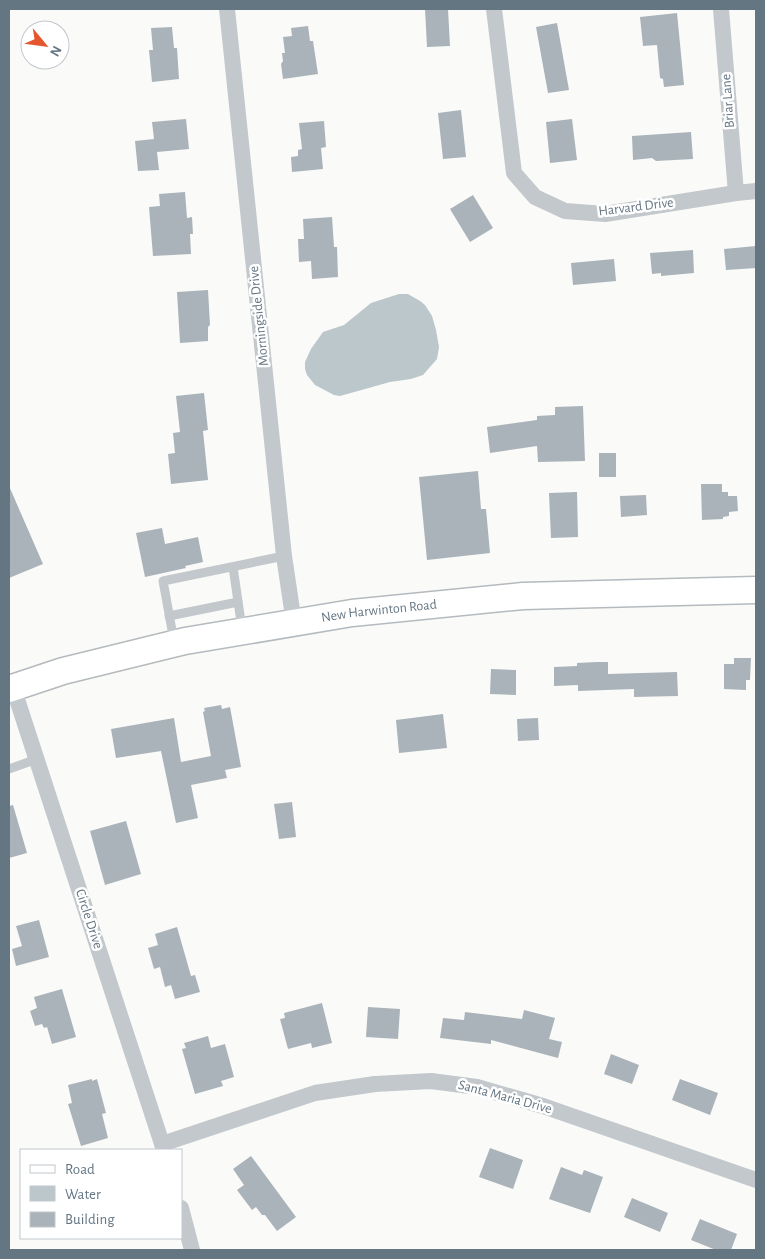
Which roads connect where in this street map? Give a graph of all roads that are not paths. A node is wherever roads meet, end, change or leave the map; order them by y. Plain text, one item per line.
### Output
1 (227, 9) edge
2 (494, 9) edge
3 (721, 9) edge
4 (756, 191) edge
5 (736, 193) junction
6 (284, 556) junction
7 (233, 567) junction
8 (756, 590) edge
9 (238, 602) junction
10 (169, 616) junction
11 (294, 623) junction
12 (243, 632) junction
13 (174, 644) junction
14 (11, 688) edge
15 (37, 759) junction
16 (9, 769) edge
17 (163, 1147) edge
18 (756, 1180) edge
19 (182, 1212) edge
20 (192, 1250) edge

1 - 6 street, Morningside Drive
2 - 5 street, Harvard Drive
3 - 5 street, Briar Lane
4 - 5 street, Harvard Drive
6 - 7 lane
6 - 11 street, Morningside Drive
7 - 9 lane
7 - 10 lane
8 - 11 main road, New Harwinton Road
9 - 10 lane
9 - 12 lane
10 - 13 lane
11 - 12 main road, New Harwinton Road
12 - 13 main road, New Harwinton Road
13 - 14 main road, New Harwinton Road
14 - 15 street, Circle Drive
15 - 16 lane
15 - 17 street, Circle Drive
17 - 18 street, Santa Maria Drive
19 - 20 street

